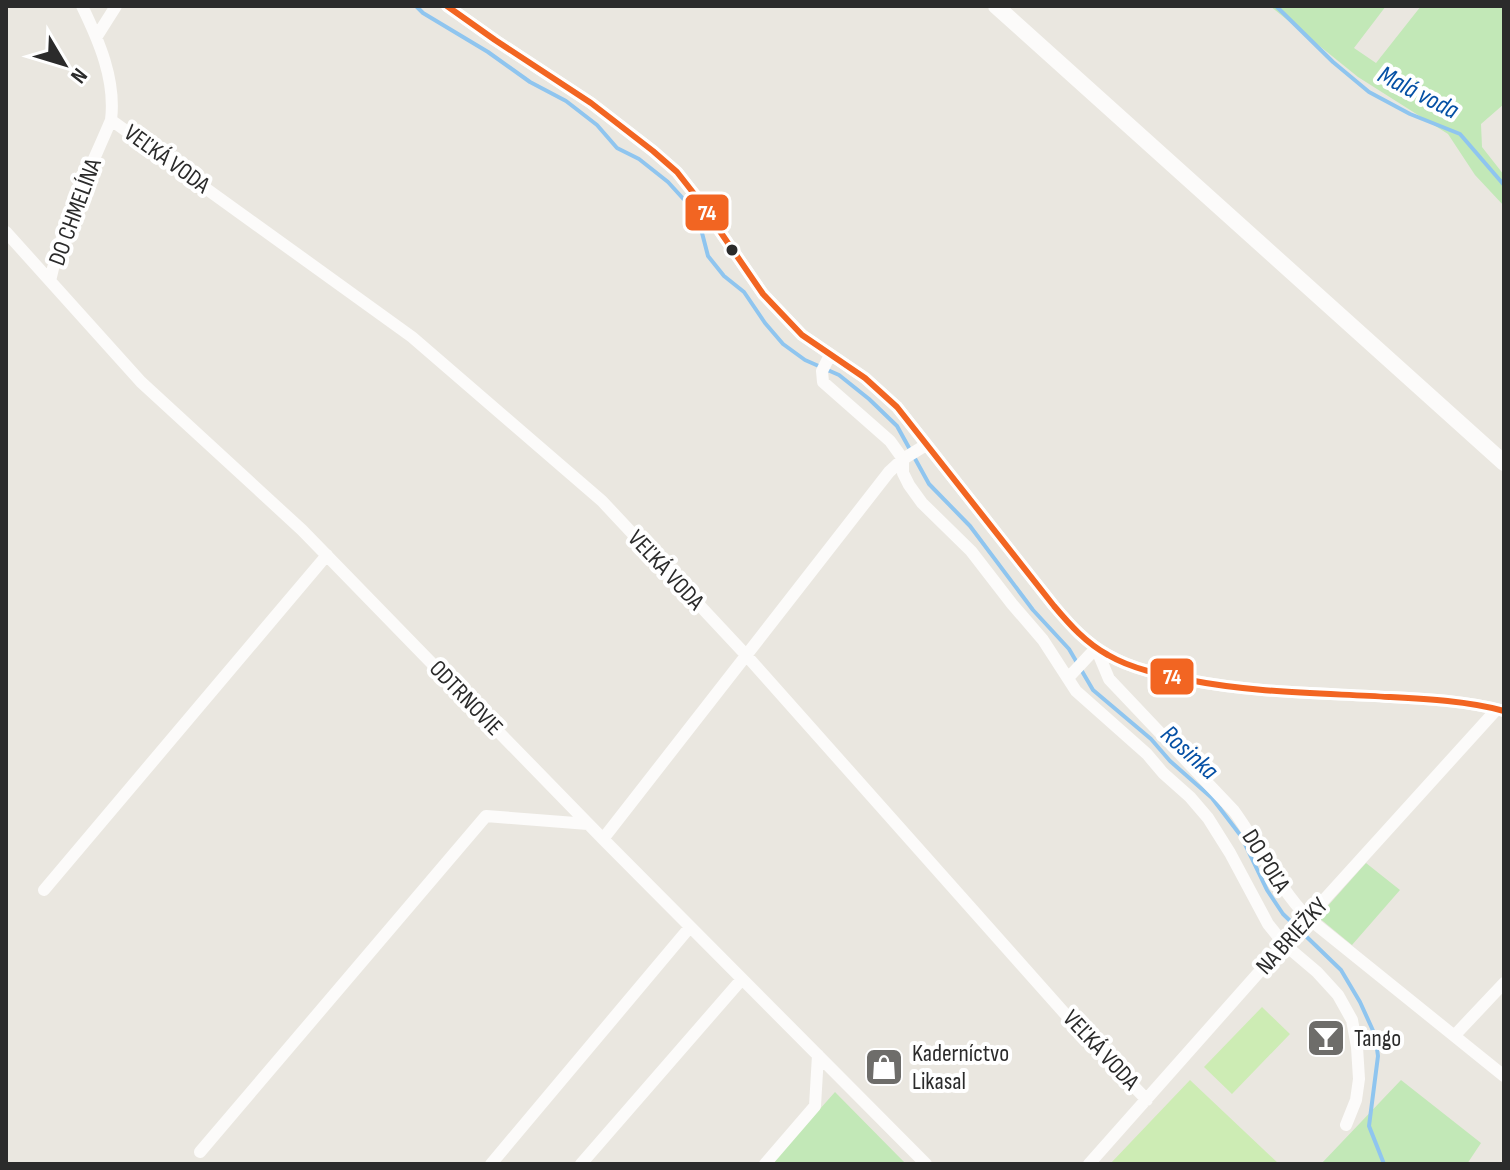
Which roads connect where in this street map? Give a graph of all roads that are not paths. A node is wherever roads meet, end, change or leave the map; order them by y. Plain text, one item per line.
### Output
1 (82, 6) edge
2 (116, 6) edge
3 (447, 6) edge
4 (996, 6) edge
5 (97, 36) junction
6 (111, 120) junction
7 (6, 232) edge
8 (50, 281) junction
9 (826, 364) junction
10 (913, 453) junction
11 (1504, 463) edge
12 (327, 555) junction
13 (1096, 648) junction
14 (746, 655) junction
15 (1074, 671) junction
16 (1501, 710) edge
17 (588, 824) junction
18 (603, 839) junction
19 (44, 890) dead end
20 (690, 927) junction
21 (1296, 931) junction
22 (742, 979) junction
23 (1504, 983) edge
24 (1455, 1035) junction
25 (818, 1055) junction
26 (1504, 1076) edge
27 (1147, 1100) junction
28 (1346, 1125) dead end
29 (200, 1152) dead end
30 (491, 1164) edge
31 (581, 1164) edge
32 (765, 1164) edge
33 (926, 1164) edge
34 (1089, 1164) edge

1 - 5 street, DO CHMELÍNA
2 - 5 street
3 - 9 street
4 - 11 street
5 - 6 street, DO CHMELÍNA
6 - 8 street, DO CHMELÍNA
6 - 14 street, VEĽKÁ VODA
7 - 8 street, ODTRNOVIE
8 - 12 street, ODTRNOVIE
9 - 10 street
9 - 10 street
10 - 13 street
10 - 14 street
10 - 15 street
12 - 17 street, ODTRNOVIE
12 - 19 street
13 - 15 street
13 - 16 street
13 - 21 street, DO POĽA
14 - 18 street
14 - 27 street, VEĽKÁ VODA
15 - 21 street
16 - 21 street, NA BRIEŽKY
17 - 18 street, ODTRNOVIE
17 - 29 street
18 - 20 street, ODTRNOVIE
20 - 22 street, ODTRNOVIE
20 - 30 street
21 - 24 street, DO POĽA
21 - 27 street, NA BRIEŽKY
21 - 28 street
22 - 25 street, ODTRNOVIE
22 - 31 street
23 - 24 street
24 - 26 street, DO POĽA
25 - 32 street
25 - 33 street, ODTRNOVIE
27 - 34 street, NA BRIEŽKY

